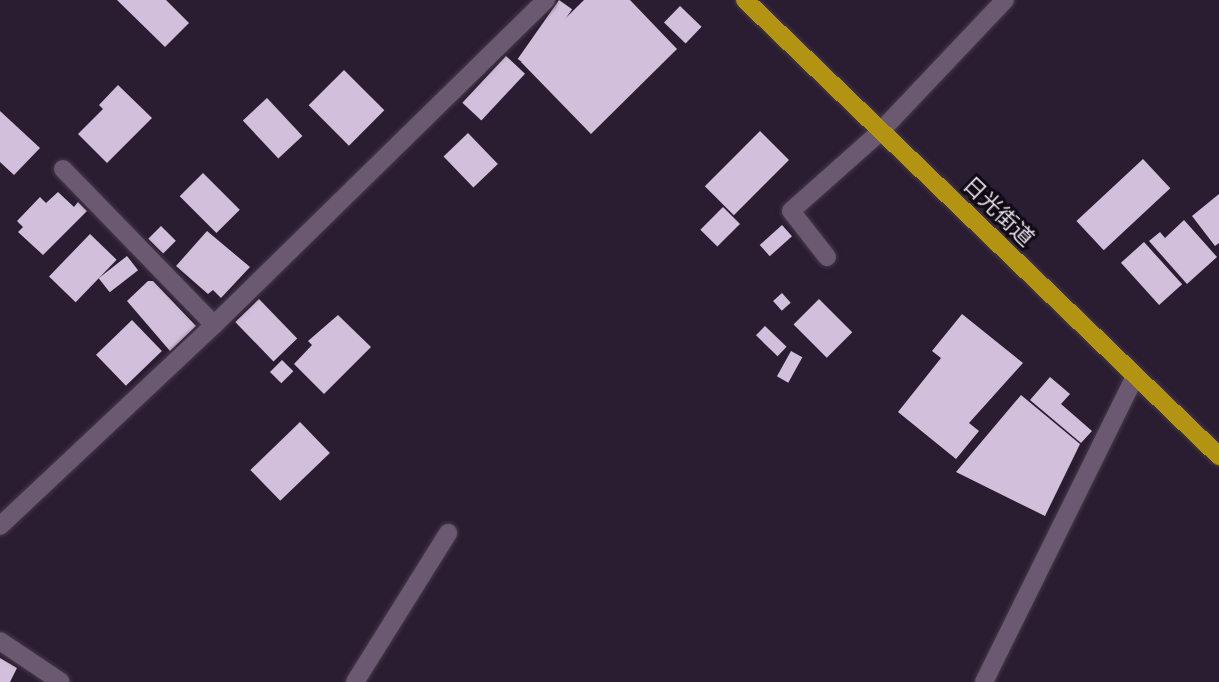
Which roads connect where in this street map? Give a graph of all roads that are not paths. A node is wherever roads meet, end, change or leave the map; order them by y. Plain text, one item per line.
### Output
1 (546, 0) edge
2 (745, 0) edge
3 (1005, 0) edge
4 (880, 132) junction
5 (63, 169) dead end
6 (827, 257) dead end
7 (214, 325) junction
8 (1135, 376) junction
9 (1219, 456) edge
10 (0, 526) edge
11 (448, 532) dead end
12 (0, 641) edge
13 (61, 682) edge
14 (355, 682) edge
15 (984, 682) edge

1 - 7 street
2 - 4 highway, 日光街道
3 - 4 street
4 - 6 street
4 - 8 highway, 日光街道
5 - 7 street
7 - 10 street
8 - 9 highway, 日光街道
8 - 15 street
11 - 14 street
12 - 13 street

